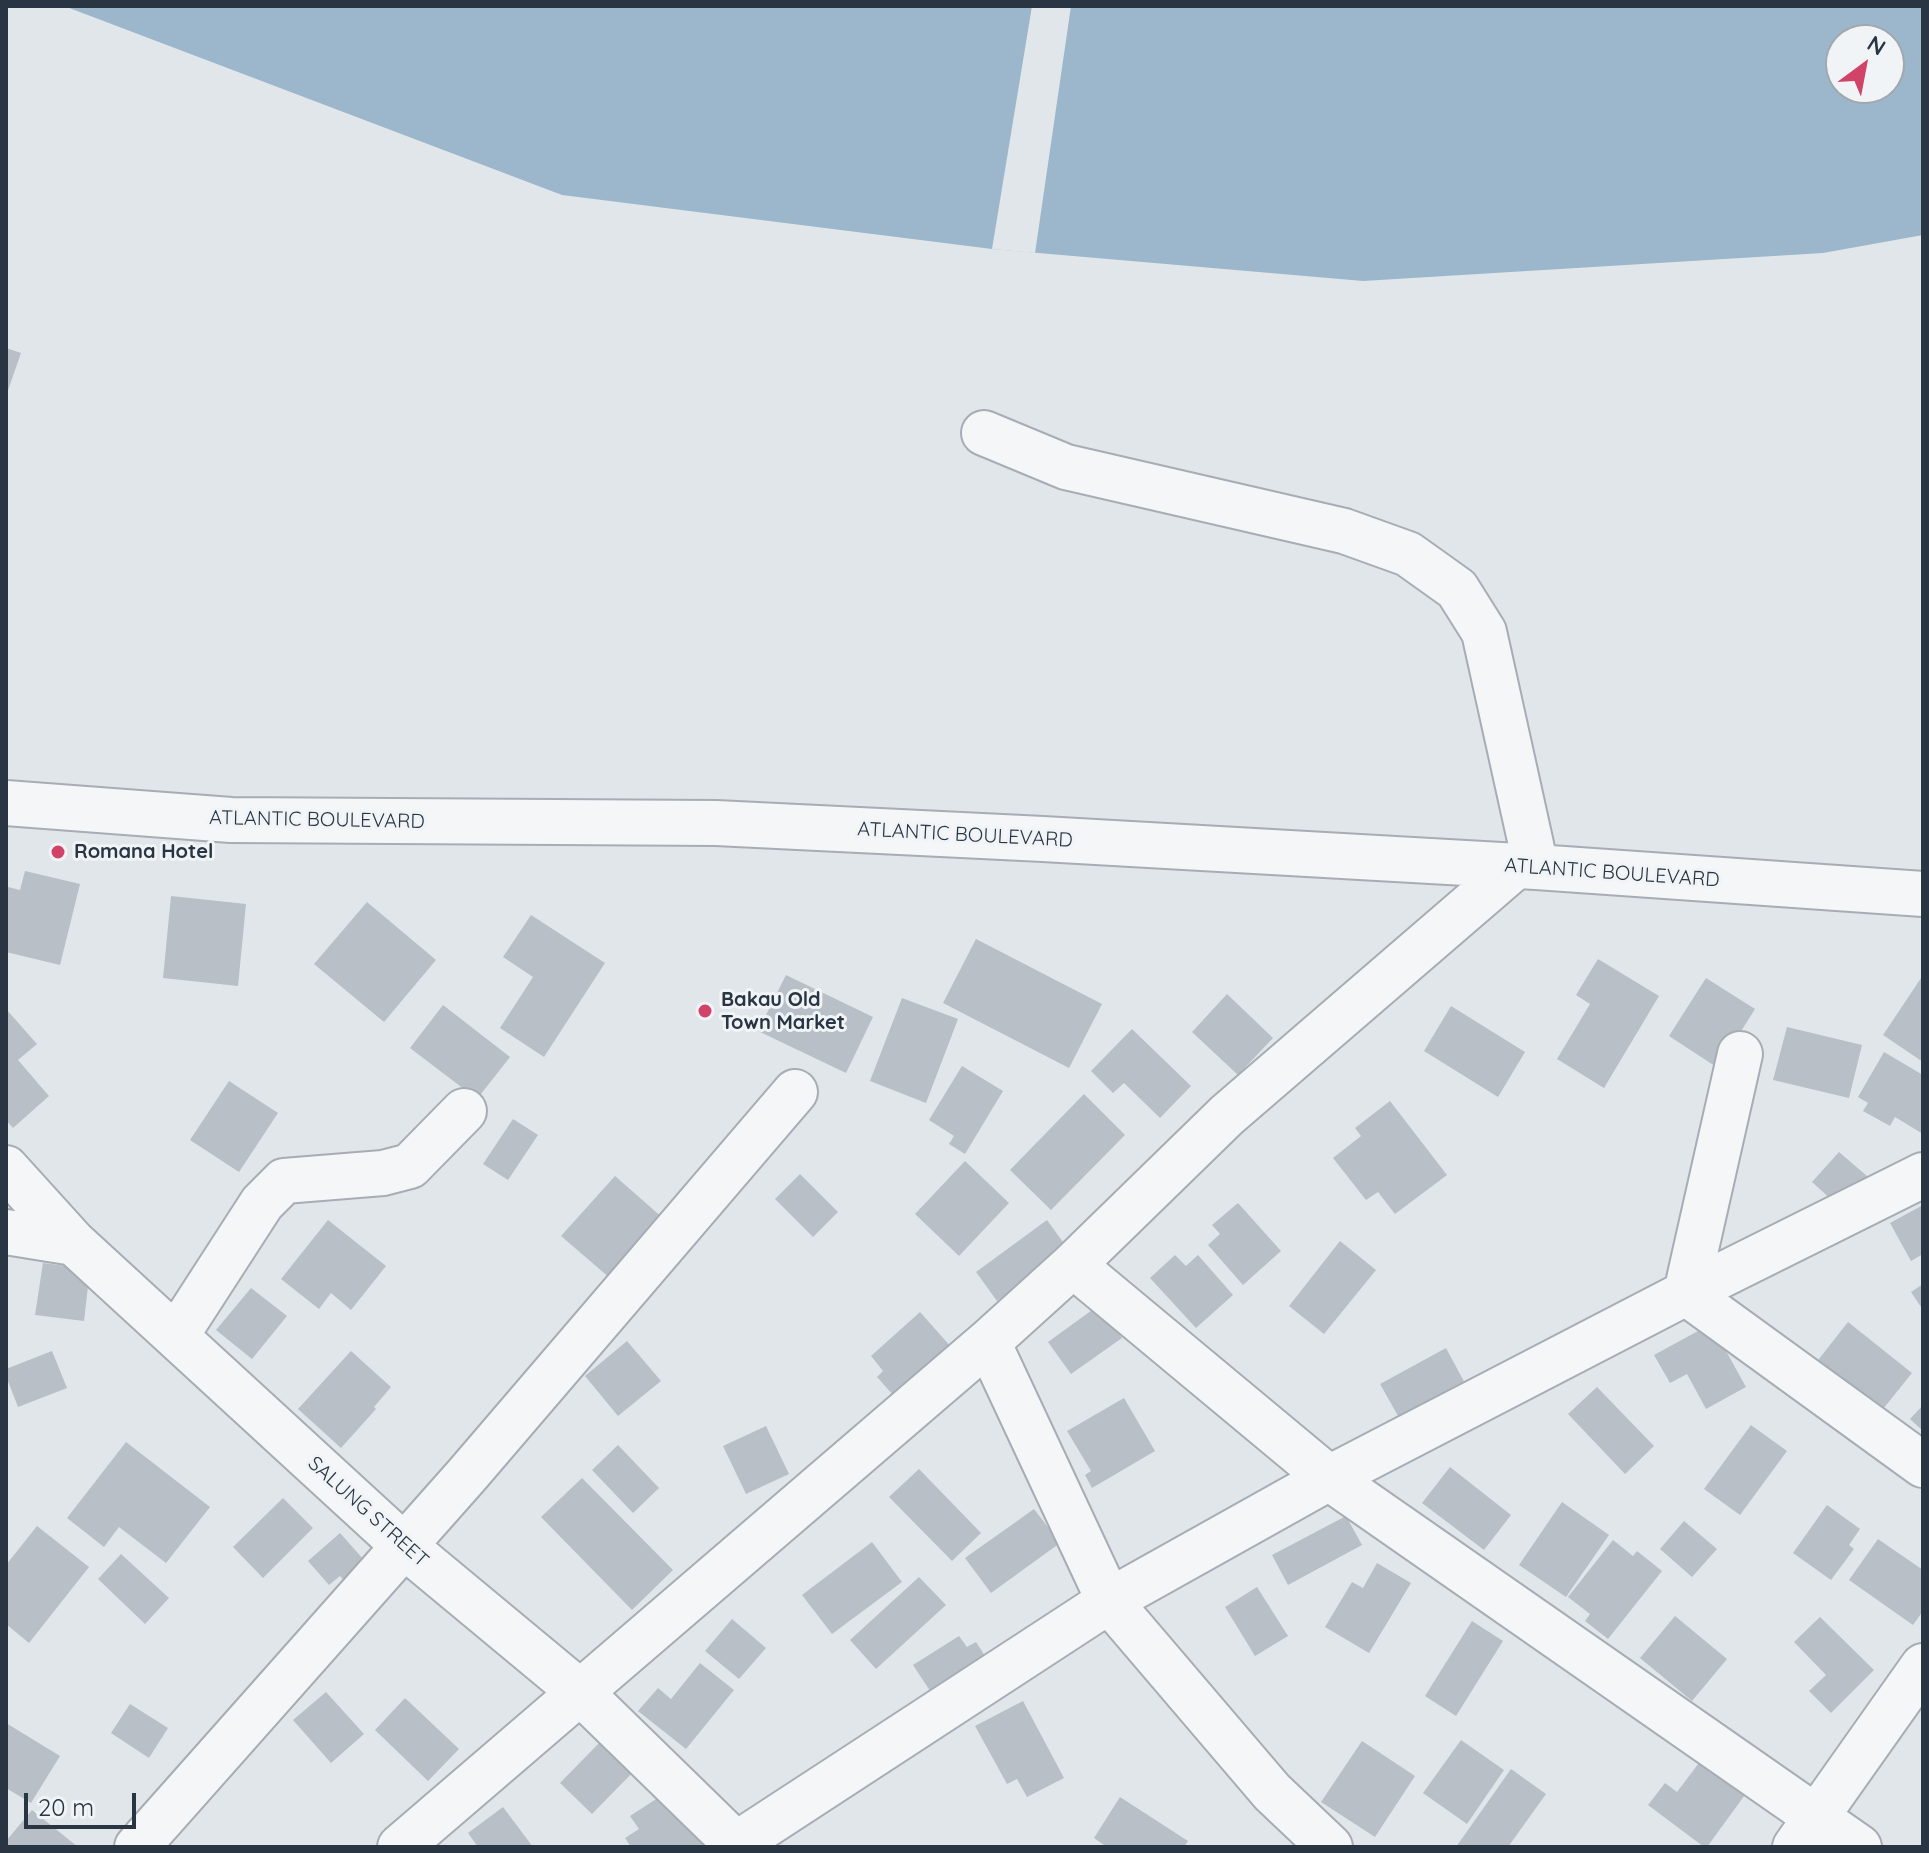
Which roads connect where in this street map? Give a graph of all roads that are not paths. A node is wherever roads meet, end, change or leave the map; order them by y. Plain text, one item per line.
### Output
1 (984, 433) dead end
2 (6, 803) edge
3 (1526, 866) junction
4 (1923, 894) edge
5 (1740, 1054) dead end
6 (795, 1092) dead end
7 (464, 1111) dead end
8 (6, 1168) edge
9 (1923, 1175) edge
10 (6, 1232) edge
11 (74, 1243) junction
12 (1073, 1265) junction
13 (1686, 1293) junction
14 (176, 1336) junction
15 (988, 1342) junction
16 (1923, 1465) edge
17 (1329, 1478) junction
18 (403, 1545) junction
19 (1109, 1601) junction
20 (1923, 1666) edge
21 (580, 1692) junction
22 (1806, 1832) edge
23 (735, 1846) edge
24 (137, 1847) edge
25 (400, 1847) edge
26 (1330, 1847) edge
27 (1859, 1847) edge

1 - 3 street
2 - 3 street, ATLANTIC BOULEVARD
3 - 4 street, ATLANTIC BOULEVARD
3 - 12 street
5 - 13 street
6 - 18 street
7 - 14 street
8 - 11 street, SALUNG STREET
9 - 13 street
10 - 11 street
11 - 14 street, SALUNG STREET
12 - 15 street
12 - 17 street
13 - 16 street
13 - 17 street
14 - 18 street, SALUNG STREET
15 - 19 street
15 - 21 street
17 - 19 street
17 - 22 street
18 - 21 street, SALUNG STREET
18 - 24 street
19 - 23 street
19 - 26 street
20 - 22 street
21 - 23 street, SALUNG STREET
21 - 25 street
22 - 27 street

